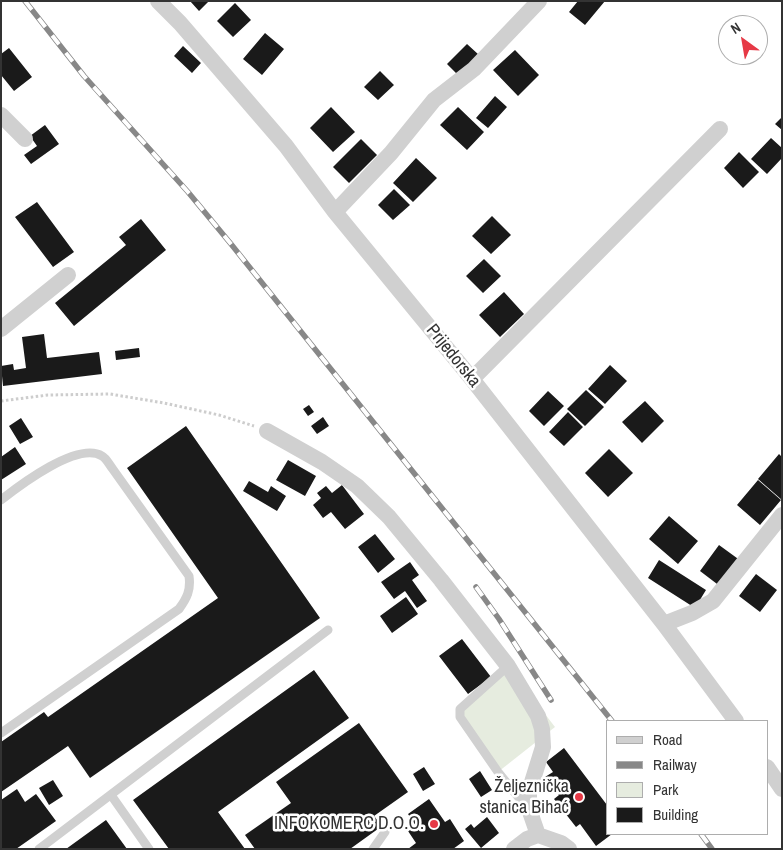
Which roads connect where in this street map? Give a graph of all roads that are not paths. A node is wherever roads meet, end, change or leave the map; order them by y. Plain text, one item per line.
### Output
1 (158, 1) edge
2 (539, 1) edge
3 (1, 115) edge
4 (720, 129) dead end
5 (25, 139) dead end
6 (335, 212) junction
7 (68, 275) dead end
8 (1, 329) edge
9 (472, 379) junction
10 (267, 431) road end
11 (1, 500) edge
12 (782, 515) edge
13 (664, 624) junction
14 (328, 630) dead end
15 (508, 666) junction
16 (735, 720) edge
17 (1, 733) edge
18 (768, 768) edge
19 (782, 789) edge
20 (111, 795) junction
21 (529, 809) junction
22 (385, 832) dead end
23 (538, 835) junction
24 (39, 849) edge
25 (149, 849) edge
26 (373, 849) edge
27 (514, 849) edge
28 (569, 849) edge

1 - 6 street, Prijedorska
2 - 6 street
3 - 5 street
4 - 9 street
6 - 9 street, Prijedorska
7 - 8 street
9 - 13 street, Prijedorska
10 - 15 street
11 - 17 lane
12 - 13 street
13 - 16 street, Prijedorska
14 - 20 lane
15 - 21 street
15 - 21 lane
18 - 19 street
20 - 24 lane
20 - 25 lane
21 - 23 street
22 - 26 lane
23 - 27 street
23 - 28 street

